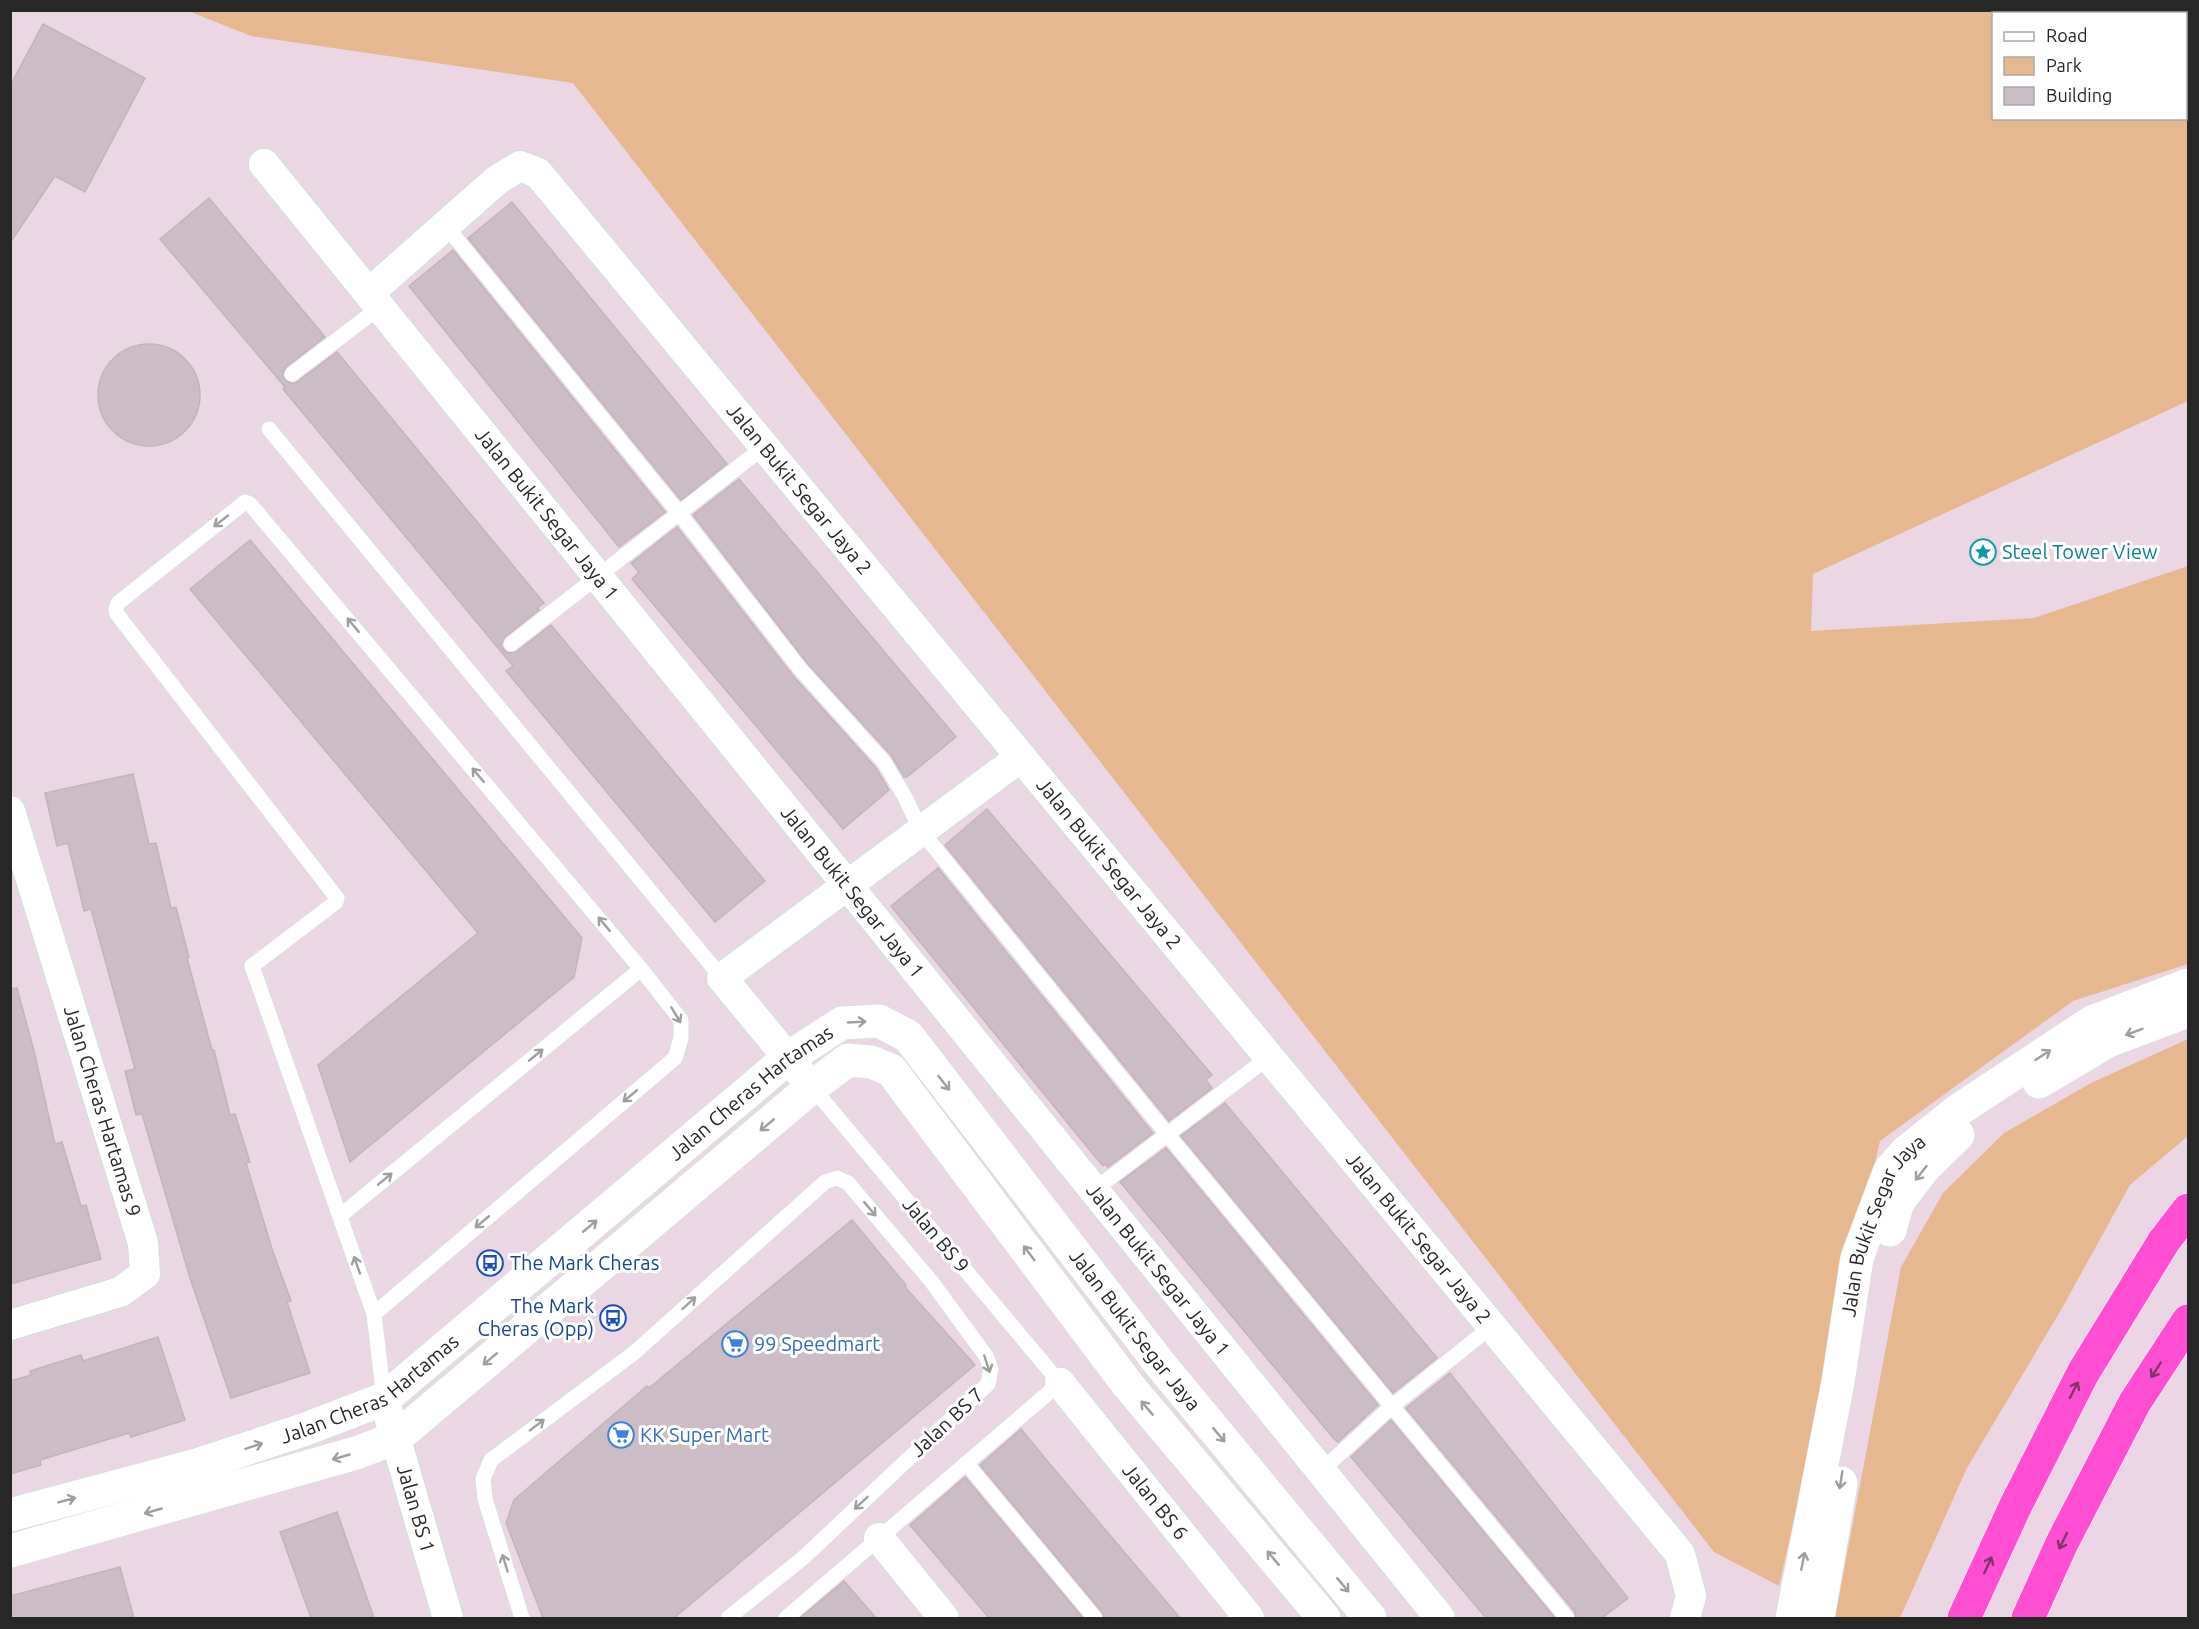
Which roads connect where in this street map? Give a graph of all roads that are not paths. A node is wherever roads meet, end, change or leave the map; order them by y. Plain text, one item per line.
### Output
1 (264, 164) dead end
2 (446, 226) junction
3 (374, 300) junction
4 (292, 374) dead end
5 (269, 429) dead end
6 (764, 447) junction
7 (679, 513) junction
8 (598, 576) junction
9 (511, 644) dead end
10 (1021, 756) junction
11 (10, 811) edge
12 (921, 831) junction
13 (847, 885) junction
14 (641, 969) junction
15 (722, 978) junction
16 (2188, 985) edge
17 (2188, 1011) edge
18 (908, 1036) joint
19 (1269, 1057) junction
20 (788, 1058) junction
21 (891, 1070) joint
22 (812, 1087) junction
23 (1167, 1134) junction
24 (1094, 1190) junction
25 (2188, 1210) edge
26 (340, 1216) junction
27 (374, 1314) junction
28 (2188, 1321) edge
29 (10, 1325) edge
30 (1492, 1326) junction
31 (1060, 1383) junction
32 (384, 1399) junction
33 (1391, 1407) junction
34 (396, 1438) junction
35 (966, 1463) junction
36 (1321, 1471) junction
37 (10, 1515) edge
38 (879, 1538) junction
39 (10, 1551) edge
40 (790, 1617) edge
41 (448, 1618) edge
42 (522, 1618) edge
43 (728, 1618) edge
44 (944, 1618) edge
45 (1095, 1618) edge
46 (1249, 1618) edge
47 (1323, 1618) edge
48 (1370, 1618) edge
49 (1440, 1618) edge
50 (1567, 1618) edge
51 (1684, 1618) edge
52 (1792, 1618) edge
53 (1818, 1618) edge
54 (1964, 1618) edge
55 (2028, 1618) edge

1 - 3 street, Jalan Bukit Segar Jaya 1
2 - 3 street
2 - 6 street, Jalan Bukit Segar Jaya 2
2 - 7 lane
3 - 4 lane
3 - 8 street, Jalan Bukit Segar Jaya 1
5 - 15 lane
6 - 7 lane
6 - 10 street, Jalan Bukit Segar Jaya 2
7 - 8 lane
7 - 12 lane
8 - 9 lane
8 - 13 street, Jalan Bukit Segar Jaya 1
10 - 12 street
10 - 19 street, Jalan Bukit Segar Jaya 2
11 - 29 street, Jalan Cheras Hartamas 9
12 - 13 street
12 - 23 lane
13 - 15 street
13 - 24 street, Jalan Bukit Segar Jaya 1
26 -> 14 lane
14 -> 26 lane
14 -> 27 lane
15 - 20 street
52 -> 16 street, Jalan Bukit Segar Jaya
17 -> 53 street, Jalan Bukit Segar Jaya
20 -> 18 street, Jalan Cheras Hartamas
18 -> 48 street, Jalan Bukit Segar Jaya
19 - 23 lane
19 - 30 street, Jalan Bukit Segar Jaya 2
20 - 22 street
32 -> 20 street, Jalan Cheras Hartamas
21 - 22 street, Jalan Cheras Hartamas
47 -> 21 street, Jalan Bukit Segar Jaya
22 - 31 lane, Jalan BS 9
22 -> 34 street, Jalan Cheras Hartamas
23 - 24 lane
23 - 33 lane
24 - 36 street, Jalan Bukit Segar Jaya 1
54 -> 25 highway
27 -> 26 lane
27 - 32 lane
28 -> 55 highway
30 - 33 lane
30 - 51 street, Jalan Bukit Segar Jaya 2
31 - 35 lane
31 - 46 street, Jalan BS 6
32 - 34 street, Jalan BS 1
37 -> 32 street, Jalan Cheras Hartamas
33 - 36 lane
33 - 50 lane
34 -> 39 street, Jalan Cheras Hartamas
34 - 41 street, Jalan BS 1
35 - 38 lane
35 - 45 lane
36 - 49 street, Jalan Bukit Segar Jaya 1
38 - 40 lane
38 - 44 street
42 -> 43 lane, Jalan BS 7

